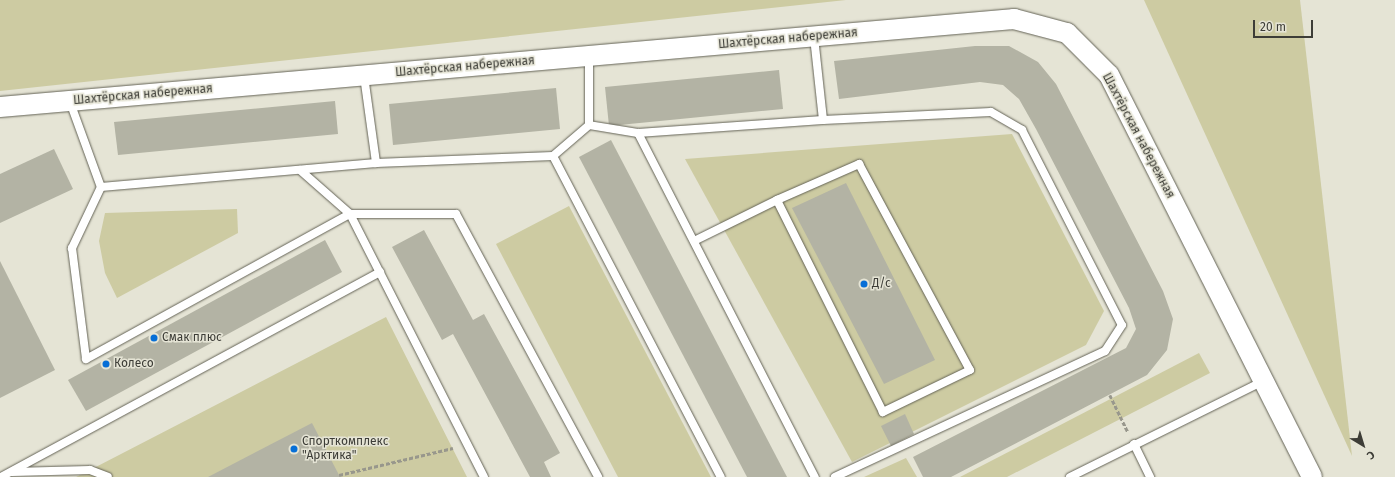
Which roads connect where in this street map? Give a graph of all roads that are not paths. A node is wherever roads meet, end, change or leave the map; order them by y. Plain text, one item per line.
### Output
1 (814, 36) junction
2 (589, 56) junction
3 (364, 76) junction
4 (69, 101) junction
5 (0, 107) edge
6 (824, 120) junction
7 (588, 125) junction
8 (638, 133) junction
9 (553, 156) junction
10 (376, 163) junction
11 (300, 170) junction
12 (101, 187) junction
13 (777, 200) junction
14 (350, 214) junction
15 (694, 240) junction
16 (380, 272) junction
17 (1264, 381) junction
18 (1134, 444) junction
19 (10, 472) junction
20 (1, 477) edge
21 (108, 477) edge
22 (484, 477) edge
23 (598, 477) edge
24 (721, 477) edge
25 (815, 477) edge
26 (834, 477) edge
27 (1070, 477) edge
28 (1150, 477) edge
29 (1312, 477) edge

1 - 2 street, Шахтёрская набережная
1 - 6 lane
1 - 17 street, Шахтёрская набережная
2 - 3 street, Шахтёрская набережная
2 - 7 lane
3 - 4 street, Шахтёрская набережная
3 - 10 lane
4 - 5 street, Шахтёрская набережная
4 - 12 lane
6 - 8 lane
6 - 26 lane
7 - 8 lane
7 - 9 lane
8 - 15 lane
9 - 10 lane
9 - 24 lane
10 - 11 lane
11 - 12 lane
11 - 14 lane
12 - 14 lane
13 - 13 lane
13 - 15 lane
14 - 16 lane
14 - 23 lane
15 - 25 lane
16 - 19 lane
16 - 22 lane
17 - 18 lane
17 - 29 street, Шахтёрская набережная
18 - 27 lane
18 - 28 lane
19 - 20 lane
19 - 21 lane

